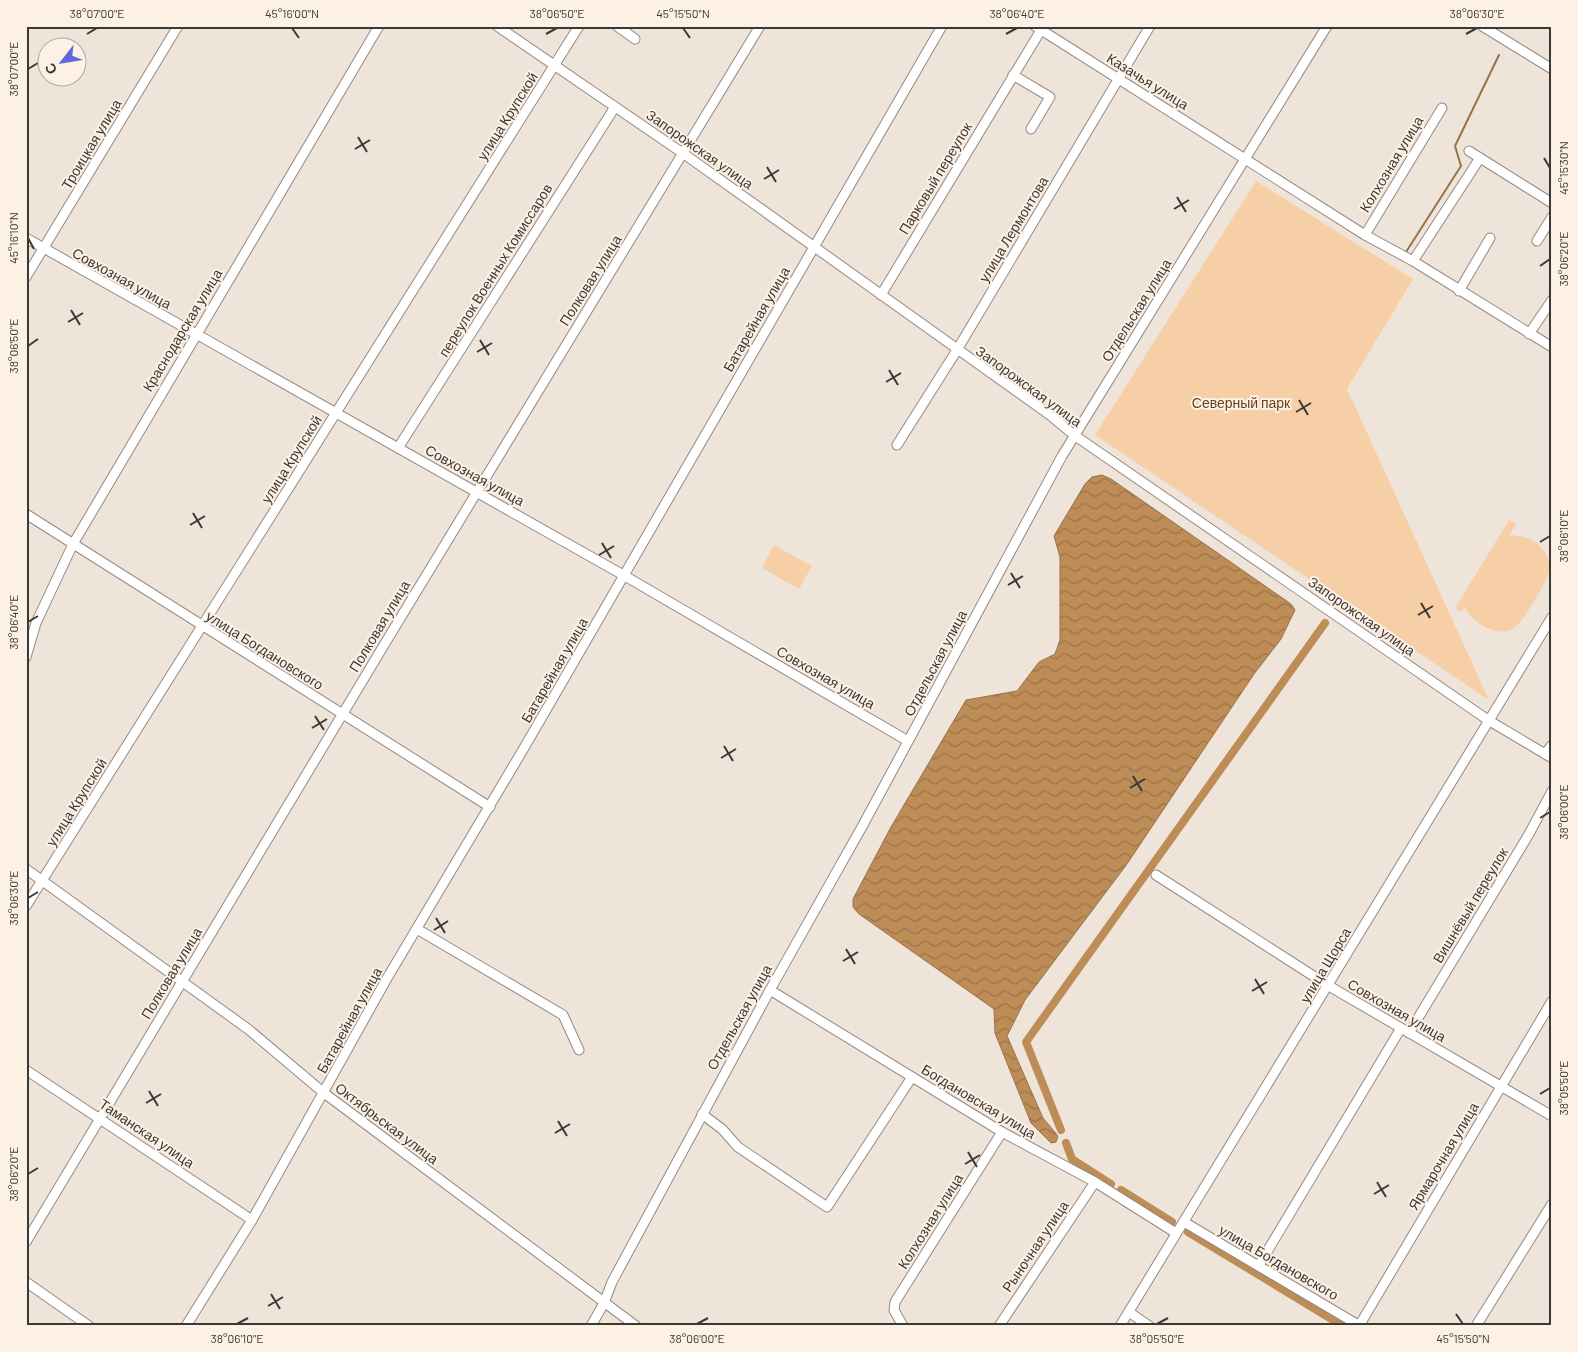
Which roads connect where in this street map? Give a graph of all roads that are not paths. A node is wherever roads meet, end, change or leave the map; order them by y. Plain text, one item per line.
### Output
1 (178, 26) edge
2 (379, 26) edge
3 (497, 26) edge
4 (579, 26) edge
5 (617, 26) edge
6 (760, 26) edge
7 (942, 26) edge
8 (1150, 26) edge
9 (1327, 26) edge
10 (1482, 26) edge
11 (1502, 26) edge
12 (1038, 28) edge
13 (1496, 35) junction
14 (635, 39) dead end
15 (554, 67) junction
16 (1552, 69) edge
17 (1013, 75) junction
18 (1118, 79) junction
19 (615, 107) junction
20 (1442, 108) dead end
21 (1032, 129) dead end
22 (1469, 151) dead end
23 (684, 154) junction
24 (1480, 158) junction
25 (1246, 160) junction
26 (1552, 203) edge
27 (1552, 217) edge
28 (1364, 235) junction
29 (26, 238) edge
30 (1490, 238) dead end
31 (1537, 241) dead end
32 (814, 246) junction
33 (43, 249) junction
34 (1413, 261) junction
35 (26, 277) edge
36 (1459, 291) junction
37 (881, 295) junction
38 (1552, 300) edge
39 (1529, 334) junction
40 (195, 335) junction
41 (1552, 347) edge
42 (957, 350) junction
43 (336, 412) junction
44 (1074, 435) junction
45 (897, 446) dead end
46 (398, 448) junction
47 (477, 492) junction
48 (26, 514) edge
49 (73, 544) junction
50 (625, 576) junction
51 (1552, 618) edge
52 (204, 627) junction
53 (26, 657) edge
54 (342, 715) junction
55 (1488, 720) junction
56 (908, 740) junction
57 (1552, 745) edge
58 (1549, 756) edge
59 (1552, 791) edge
60 (490, 807) junction
61 (26, 869) edge
62 (1156, 875) dead end
63 (42, 881) junction
64 (26, 906) edge
65 (417, 929) junction
66 (181, 981) junction
67 (1329, 986) junction
68 (770, 990) junction
69 (1552, 1001) edge
70 (1405, 1030) junction
71 (579, 1050) dead end
72 (26, 1070) edge
73 (912, 1077) junction
74 (1500, 1087) junction
75 (324, 1093) junction
76 (702, 1114) junction
77 (1552, 1116) edge
78 (101, 1119) junction
79 (1002, 1132) junction
80 (1095, 1182) junction
81 (1552, 1204) edge
82 (252, 1220) junction
83 (1184, 1222) junction
84 (1176, 1233) junction
85 (26, 1242) edge
86 (1259, 1265) junction
87 (26, 1282) edge
88 (604, 1302) junction
89 (1129, 1312) junction
90 (1359, 1325) edge
91 (89, 1326) edge
92 (186, 1326) edge
93 (591, 1326) edge
94 (636, 1326) edge
95 (902, 1326) edge
96 (999, 1326) edge
97 (1120, 1326) edge
98 (1149, 1326) edge
99 (1476, 1326) edge

1 - 33 street, Троицкая улица
2 - 40 street, Краснодарская улица
3 - 15 street, Запорожская улица
4 - 15 street, улица Крупской
5 - 14 street
6 - 23 street, Полковая улица
7 - 32 street, Батарейная улица
8 - 18 street, улица Лермонтова
9 - 25 street, Отдельская улица
10 - 13 street
11 - 13 street
12 - 17 street, Парковый переулок
12 - 18 street, Казачья улица
13 - 16 street
15 - 19 street, Запорожская улица
15 - 43 street, улица Крупской
17 - 21 street
17 - 37 street, Парковый переулок
18 - 25 street, Казачья улица
18 - 42 street, улица Лермонтова
19 - 23 street, Запорожская улица
19 - 46 street, переулок Военных Комиссаров
20 - 28 street, Колхозная улица
22 - 24 street
23 - 32 street, Запорожская улица
23 - 47 street, Полковая улица
24 - 26 street
24 - 34 street
25 - 28 street, Казачья улица
25 - 44 street, Отдельская улица
27 - 31 street
28 - 34 street
29 - 33 street, Совхозная улица
30 - 36 street
32 - 37 street, Запорожская улица
32 - 50 street, Батарейная улица
33 - 35 street, Троицкая улица
33 - 40 street, Совхозная улица
34 - 36 street
36 - 39 street
37 - 42 street, Запорожская улица
38 - 39 street
39 - 41 street
40 - 43 street, Совхозная улица
40 - 49 street, Краснодарская улица
42 - 44 street, Запорожская улица
42 - 45 street, улица Лермонтова
43 - 46 street, Совхозная улица
43 - 52 street, улица Крупской
44 - 55 street, Запорожская улица
44 - 56 street, Отдельская улица
46 - 47 street, Совхозная улица
47 - 50 street, Совхозная улица
47 - 54 street, Полковая улица
48 - 49 street, улица Богдановского
49 - 52 street, улица Богдановского
49 - 53 street, Краснодарская улица
50 - 56 street, Совхозная улица
50 - 60 street, Батарейная улица
51 - 55 street, улица Щорса
52 - 54 street, улица Богдановского
52 - 63 street, улица Крупской
54 - 60 street, улица Богдановского
54 - 66 street, Полковая улица
55 - 58 street, Запорожская улица
55 - 67 street, улица Щорса
56 - 68 street, Отдельская улица
57 - 58 street
59 - 70 street, Вишнёвый переулок
60 - 65 street, Батарейная улица
61 - 63 street, Октябрьская улица
62 - 67 street, Совхозная улица
63 - 64 street, улица Крупской
63 - 66 street, Октябрьская улица
65 - 71 street
65 - 75 street, Батарейная улица
66 - 75 street, Октябрьская улица
66 - 78 street, Полковая улица
67 - 70 street, Совхозная улица
67 - 83 street, улица Щорса
68 - 73 street, Богдановская улица
68 - 76 street, Отдельская улица
69 - 74 street, Ярмарочная улица
70 - 74 street, Совхозная улица
70 - 86 street, Вишнёвый переулок
72 - 78 street, Таманская улица
73 - 76 street
73 - 79 street, Богдановская улица
74 - 77 street, Совхозная улица
74 - 90 street, Ярмарочная улица
75 - 82 street, Батарейная улица
75 - 88 street, Октябрьская улица
76 - 88 street, Отдельская улица
78 - 82 street, Таманская улица
78 - 85 street, Полковая улица
79 - 80 street, Богдановская улица
79 - 95 street, Колхозная улица
80 - 84 street, Богдановская улица
80 - 96 street, Рыночная улица
81 - 99 street
82 - 92 street, Батарейная улица
83 - 84 street, улица Щорса
83 - 86 street, улица Богдановского
84 - 89 street, улица Щорса
86 - 90 street, улица Богдановского
87 - 91 street
88 - 93 street, Отдельская улица
88 - 94 street, Октябрьская улица
89 - 97 street, улица Щорса
89 - 98 street

